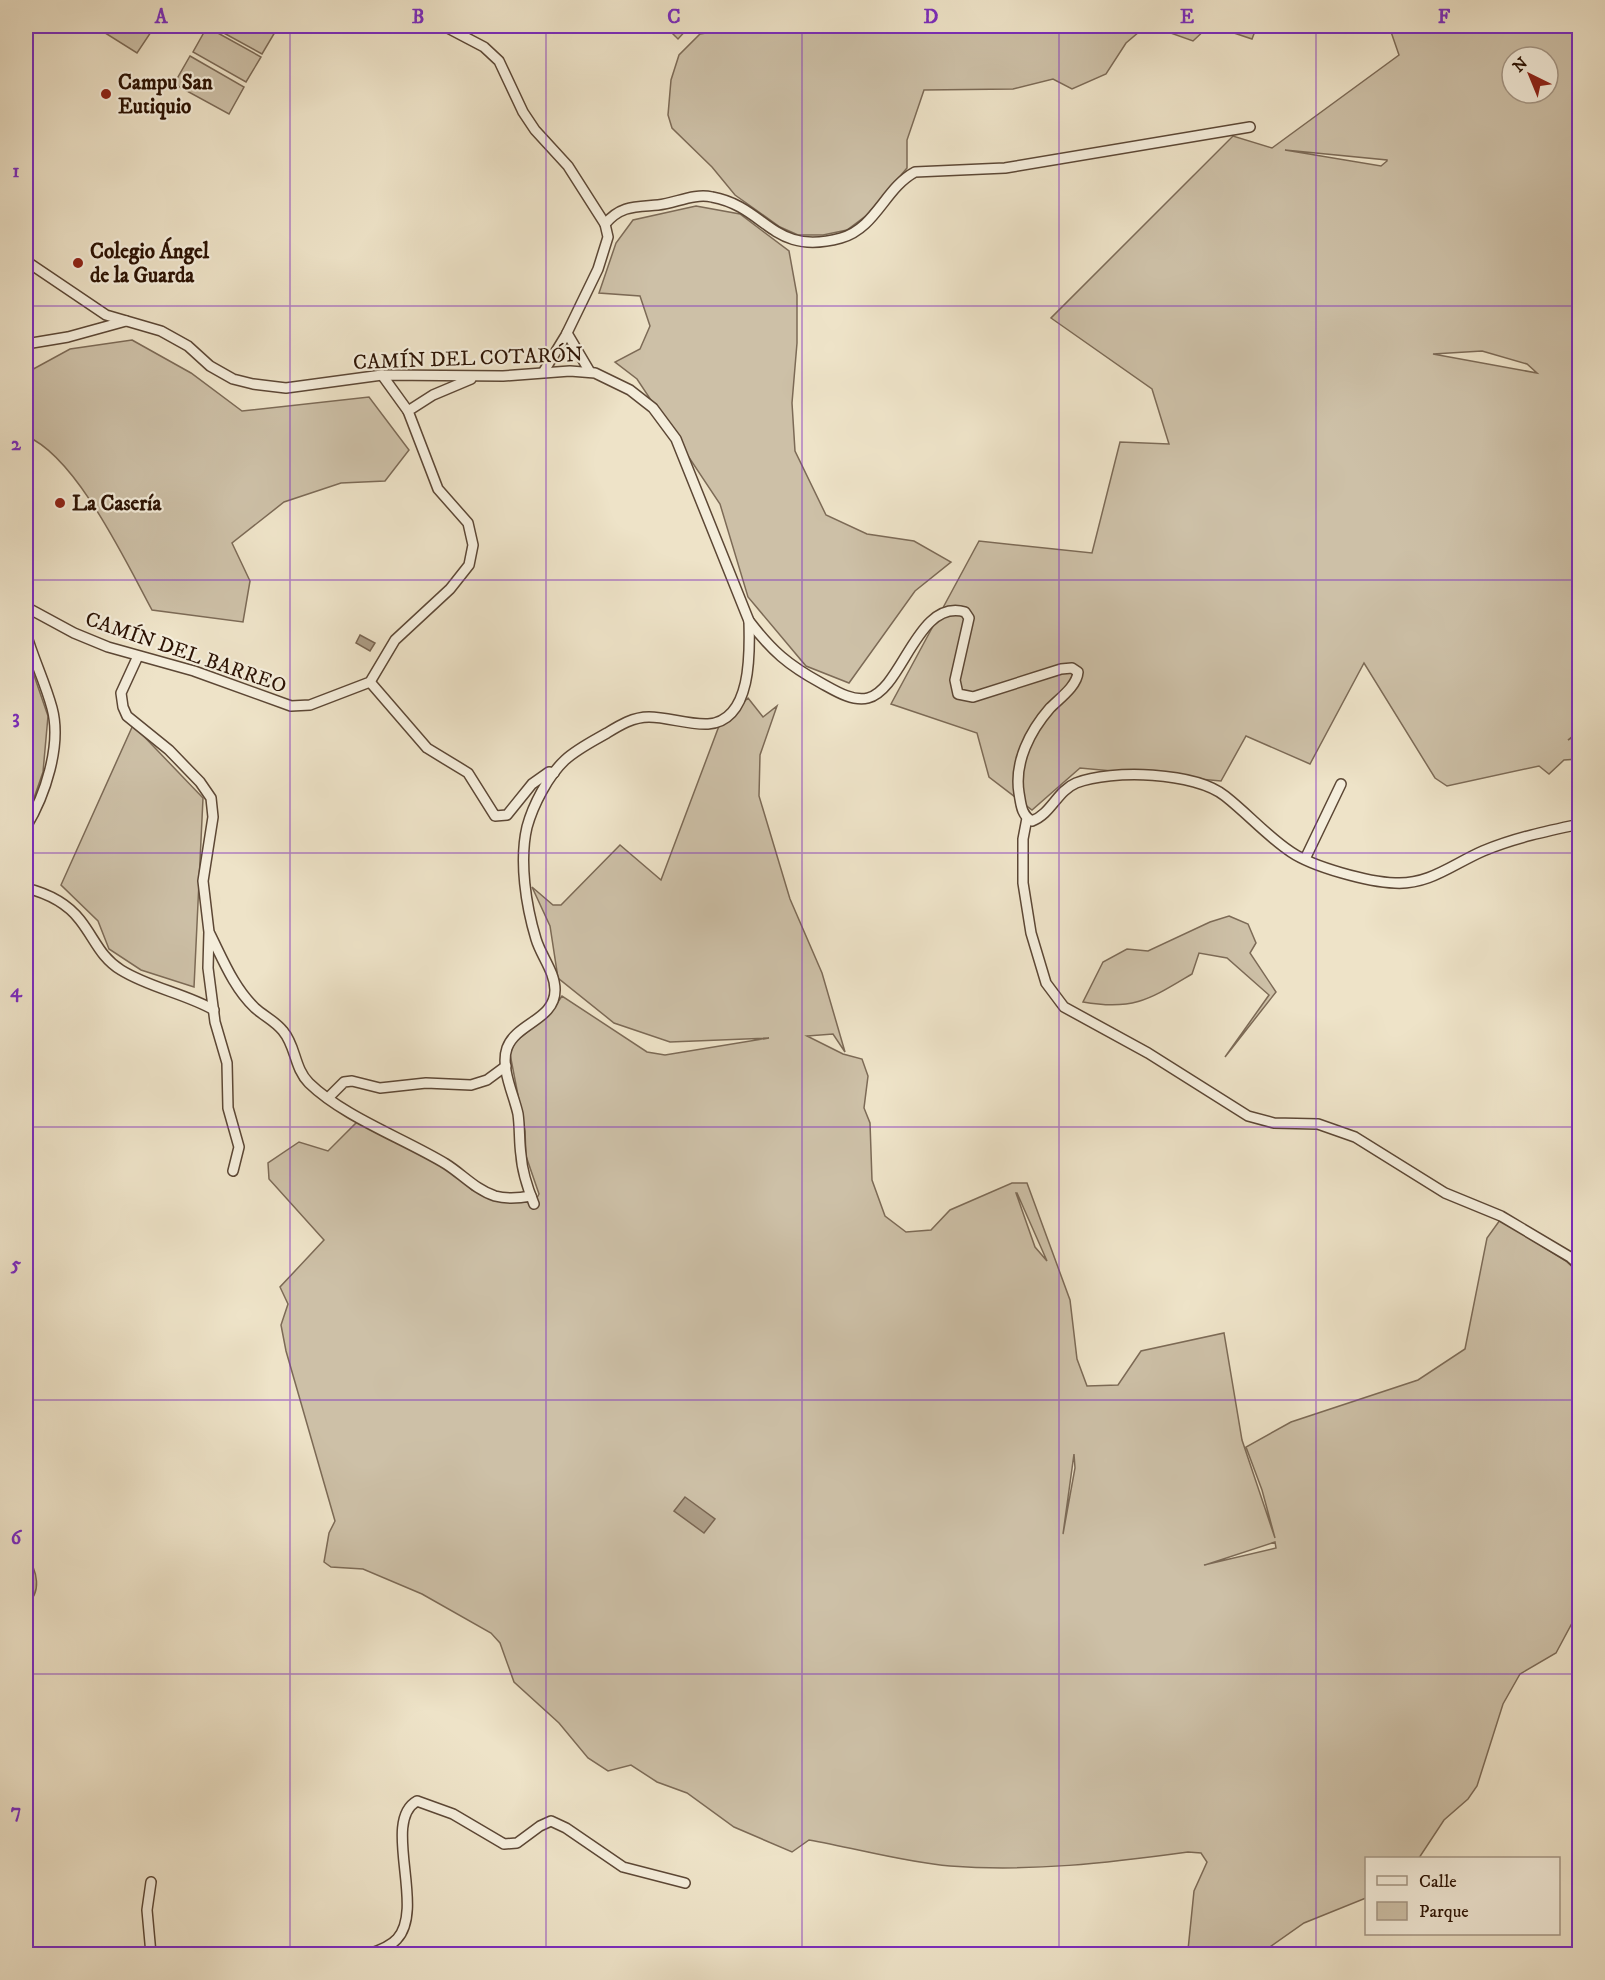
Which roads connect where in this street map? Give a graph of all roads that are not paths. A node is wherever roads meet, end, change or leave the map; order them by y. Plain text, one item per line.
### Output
1 (444, 26) edge
2 (1250, 127) dead end
3 (605, 225) junction
4 (26, 261) edge
5 (126, 321) junction
6 (567, 333) junction
7 (26, 344) edge
8 (544, 371) junction
9 (590, 372) junction
10 (382, 375) junction
11 (478, 376) junction
12 (408, 411) junction
13 (26, 607) edge
14 (749, 621) junction
15 (26, 633) edge
16 (138, 656) junction
17 (370, 682) junction
18 (554, 773) junction
19 (1341, 784) dead end
20 (1027, 818) junction
21 (1580, 824) edge
22 (26, 827) edge
23 (1305, 859) junction
24 (26, 888) edge
25 (209, 932) junction
26 (214, 1010) junction
27 (506, 1066) junction
28 (328, 1098) junction
29 (232, 1171) dead end
30 (1580, 1266) edge
31 (151, 1882) dead end
32 (686, 1884) dead end
33 (151, 1954) edge
34 (369, 1954) edge

1 - 3 street
2 - 3 street
3 - 6 street
4 - 5 street, CAMÍN DEL COTARÓN
5 - 7 street
5 - 10 street, CAMÍN DEL COTARÓN
6 - 8 street
6 - 9 street
8 - 9 street, CAMÍN DEL COTARÓN
8 - 11 street, CAMÍN DEL COTARÓN
9 - 14 street, CAMÍN DEL COTARÓN
10 - 11 street, CAMÍN DEL COTARÓN
10 - 12 street
11 - 12 street
12 - 17 street
13 - 16 street, CAMÍN DEL BARREO
14 - 18 street
14 - 20 street, CAMÍN DEL COTARÓN
15 - 22 street
16 - 17 street, CAMÍN DEL BARREO
16 - 25 street
17 - 18 street
18 - 27 street
19 - 23 street
20 - 23 street
20 - 30 street
21 - 23 street
24 - 26 street
25 - 26 street
25 - 28 street
26 - 29 street
27 - 28 street
27 - 28 street
31 - 33 street
32 - 34 street

